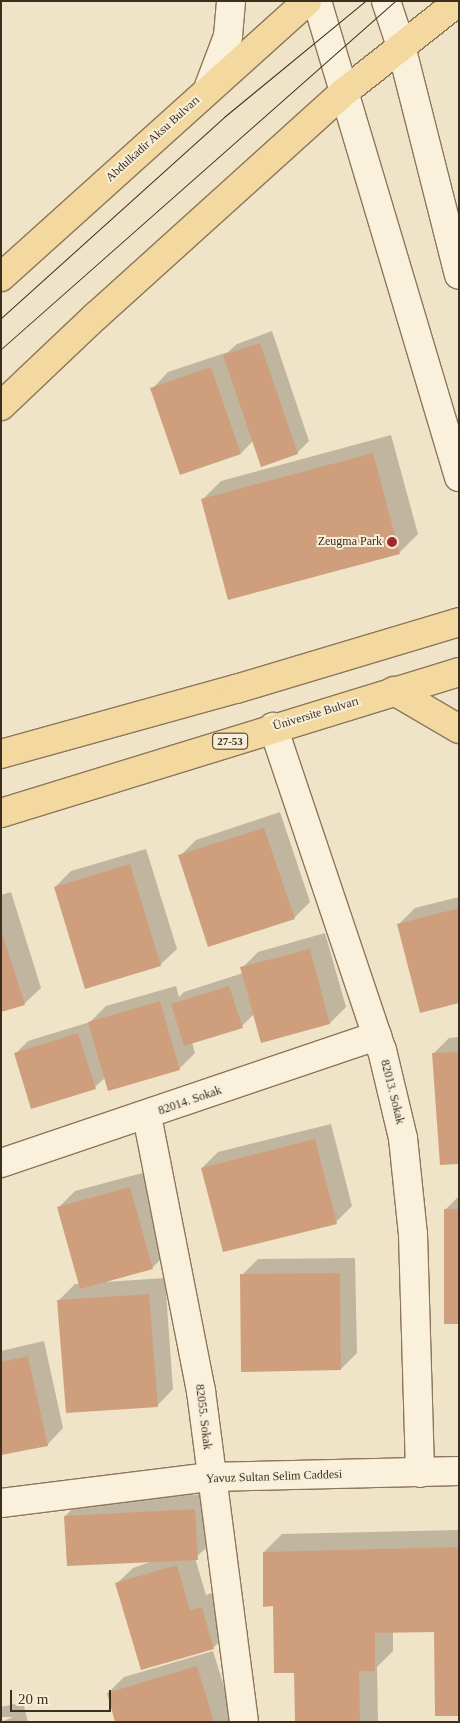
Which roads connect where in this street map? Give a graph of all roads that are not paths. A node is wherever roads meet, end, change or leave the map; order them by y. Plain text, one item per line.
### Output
1 (231, 1) edge
2 (307, 1) edge
3 (317, 1) edge
4 (386, 1) edge
5 (459, 1) edge
6 (402, 46) junction
7 (208, 89) junction
8 (343, 93) junction
9 (459, 275) edge
10 (1, 277) edge
11 (1, 406) edge
12 (459, 477) edge
13 (459, 622) edge
14 (459, 672) edge
15 (394, 690) junction
16 (273, 727) junction
17 (459, 729) edge
18 (1, 754) edge
19 (1, 813) edge
20 (377, 1036) junction
21 (147, 1116) junction
22 (1, 1163) edge
23 (459, 1471) edge
24 (420, 1473) junction
25 (210, 1477) junction
26 (1, 1503) edge
27 (244, 1722) edge

1 - 7 street
2 - 7 main road, Abdulkadir Aksu Bulvarı
3 - 8 street
4 - 6 street
5 - 6 main road
6 - 8 main road
6 - 9 street
7 - 10 main road, Abdulkadir Aksu Bulvarı
8 - 11 main road
8 - 12 street
13 - 18 main road
14 - 15 main road, Üniversite Bulvarı / 27-53
15 - 16 main road, Üniversite Bulvarı / 27-53
15 - 17 main road
16 - 19 main road, Üniversite Bulvarı / 27-53
16 - 20 street, 82013. Sokak
20 - 21 street, 82014. Sokak
20 - 24 street, 82013. Sokak
21 - 22 street, 82014. Sokak
21 - 25 street, 82055. Sokak
23 - 24 street, Yavuz Sultan Selim Caddesi
24 - 25 street, Yavuz Sultan Selim Caddesi
25 - 26 street, Yavuz Sultan Selim Caddesi
25 - 27 street, 82055. Sokak

